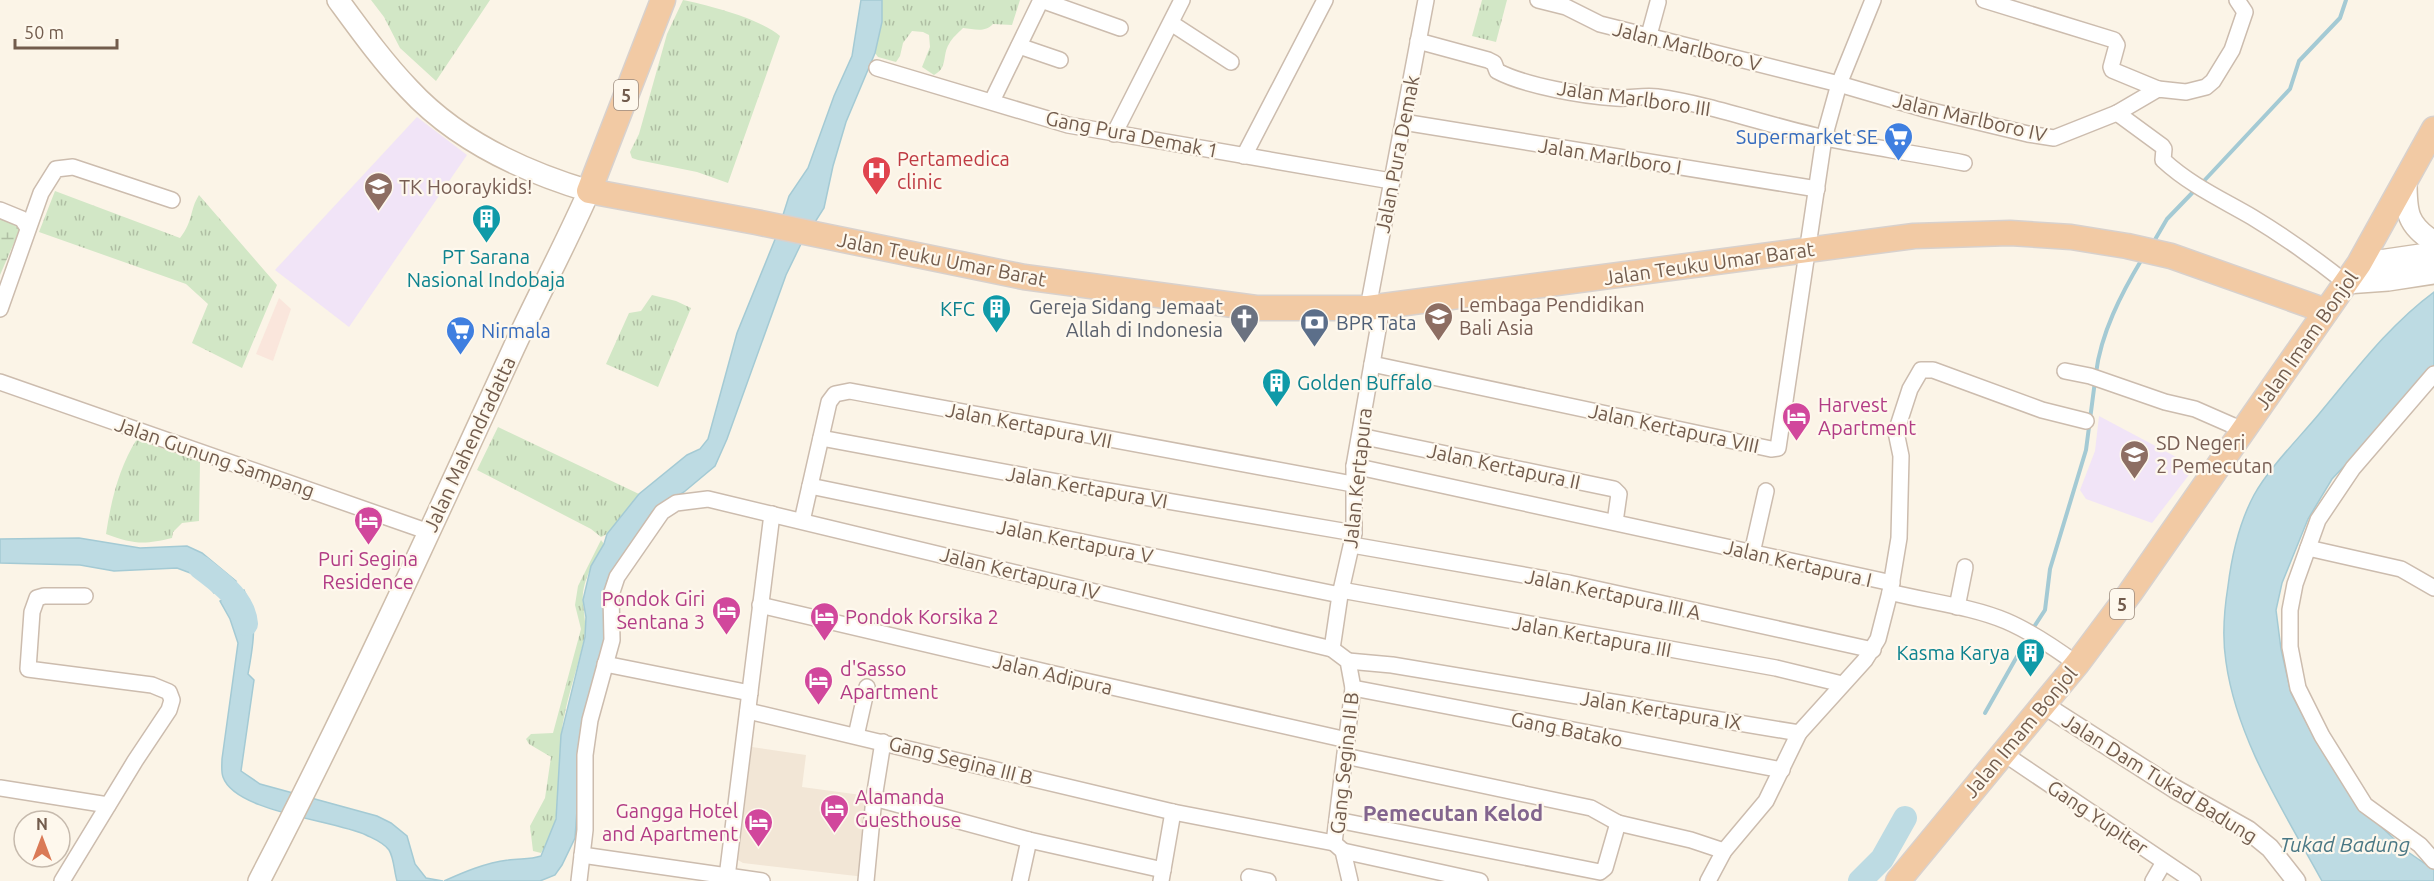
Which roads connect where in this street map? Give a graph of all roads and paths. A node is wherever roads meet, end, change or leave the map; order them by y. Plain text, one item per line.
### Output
1 (338, 0) edge
2 (663, 0) edge
3 (1041, 0) edge
4 (1182, 0) edge
5 (1325, 0) edge
6 (1426, 0) edge
7 (1538, 0) edge
8 (1873, 0) edge
9 (1984, 0) edge
10 (2237, 0) edge
11 (1656, 1) edge
12 (1560, 3) edge
13 (1172, 23) junction
14 (1120, 28) dead end
15 (1649, 35) junction
16 (1418, 41) junction
17 (1019, 46) junction
18 (1059, 60) dead end
19 (1231, 62) dead end
20 (877, 68) dead end
21 (1839, 84) junction
22 (2158, 89) junction
23 (992, 101) junction
24 (2117, 113) junction
25 (1403, 122) junction
26 (2434, 129) edge
27 (1114, 134) junction
28 (1824, 138) junction
29 (1244, 156) junction
30 (1964, 163) dead end
31 (1391, 181) junction
32 (2406, 182) junction
33 (1817, 189) junction
34 (590, 191) junction
35 (172, 200) dead end
36 (0, 210) edge
37 (28, 228) junction
38 (2434, 242) edge
39 (1808, 249) junction
40 (2434, 253) edge
41 (2434, 273) edge
42 (2352, 274) junction
43 (1375, 308) junction
44 (0, 309) edge
45 (2326, 311) junction
46 (1372, 364) junction
47 (2065, 371) dead end
48 (2434, 374) edge
49 (0, 382) edge
50 (2086, 421) dead end
51 (2243, 430) junction
52 (1360, 436) junction
53 (821, 438) junction
54 (1354, 466) junction
55 (1353, 484) junction
56 (810, 486) junction
57 (1766, 491) dead end
58 (772, 514) junction
59 (802, 520) junction
60 (1615, 522) junction
61 (429, 532) junction
62 (1353, 539) junction
63 (2308, 548) junction
64 (1752, 553) junction
65 (1965, 567) dead end
66 (1891, 588) junction
67 (2434, 588) edge
68 (1340, 592) junction
69 (85, 596) dead end
70 (760, 605) junction
71 (1957, 607) junction
72 (1332, 649) junction
73 (1873, 650) junction
74 (1348, 661) junction
75 (606, 664) junction
76 (2077, 664) junction
77 (1842, 684) junction
78 (867, 687) dead end
79 (1353, 688) junction
80 (750, 693) junction
81 (2044, 705) junction
82 (748, 711) junction
83 (1799, 733) junction
84 (856, 736) junction
85 (1347, 740) junction
86 (883, 742) junction
87 (2003, 753) junction
88 (1345, 756) junction
89 (1782, 770) junction
90 (0, 788) edge
91 (874, 798) junction
92 (108, 805) junction
93 (1173, 812) junction
94 (1337, 820) junction
95 (1618, 823) junction
96 (1029, 840) junction
97 (1339, 847) junction
98 (1724, 851) junction
99 (582, 855) junction
100 (2433, 859) edge
101 (2164, 862) junction
102 (1162, 875) edge
103 (727, 877) junction
104 (1249, 877) dead end
105 (62, 881) edge
106 (259, 881) edge
107 (579, 881) edge
108 (762, 881) edge
109 (866, 881) edge
110 (1020, 881) edge
111 (1268, 881) edge
112 (1350, 881) edge
113 (1480, 881) edge
114 (1708, 881) edge
115 (1898, 881) edge
116 (2153, 881) edge
117 (2193, 881) edge
118 (2296, 881) edge

1 - 34 main road, Jalan Teuku Umar Barat
2 - 34 highway, Jalan Mahendradatta / 5
3 - 14 street
3 - 17 street
4 - 13 street
5 - 29 street
6 - 16 street, Jalan Pura Demak
7 - 12 street, Jalan Marlboro V
8 - 21 street
9 - 22 street
10 - 22 street
11 - 15 street
12 - 15 street, Jalan Marlboro V
13 - 19 street
13 - 27 street
15 - 21 street, Jalan Marlboro V
16 - 25 street, Jalan Pura Demak
16 - 28 street, Jalan Marlboro III
17 - 18 street
17 - 23 street
20 - 23 street, Gang Pura Demak 1
21 - 24 street, Jalan Marlboro IV
21 - 28 street
22 - 24 street, Jalan Marlboro IV
23 - 27 street, Gang Pura Demak 1
24 - 42 street
25 - 31 street, Jalan Pura Demak
25 - 33 street, Jalan Marlboro I
26 - 32 highway, Jalan Imam Bonjol
27 - 29 street, Gang Pura Demak 1
28 - 30 street, Jalan Marlboro III
28 - 33 street
29 - 31 street, Gang Pura Demak 1
31 - 43 street, Jalan Pura Demak
32 - 38 main road
32 - 42 highway, Jalan Imam Bonjol
33 - 39 street
34 - 43 highway, Jalan Teuku Umar Barat
34 - 61 main road, Jalan Mahendradatta
35 - 37 street
36 - 37 street
37 - 44 street
39 - 43 highway, Jalan Teuku Umar Barat
39 - 45 highway, Jalan Teuku Umar Barat
39 - 46 street, Jalan Kertapura VIII
40 - 42 main road
41 - 42 main road
42 - 45 highway, Jalan Imam Bonjol
43 - 46 street, Jalan Kertapura
45 - 51 highway, Jalan Imam Bonjol / 5
46 - 52 street, Jalan Kertapura
47 - 51 street
48 - 63 street
49 - 61 street, Jalan Gunung Sampang
50 - 66 street, Jalan Kertapura I
51 - 76 highway, Jalan Imam Bonjol / 5
52 - 54 street, Jalan Kertapura
52 - 60 street, Jalan Kertapura II
53 - 55 street, Jalan Kertapura VII
53 - 56 street, Jalan Kertapura VII
53 - 62 street, Jalan Kertapura VI
54 - 55 street, Jalan Kertapura
54 - 60 street, Jalan Kertapura I
55 - 62 street, Jalan Kertapura
56 - 59 street, Jalan Kertapura VII
56 - 68 street, Jalan Kertapura V
57 - 64 street
58 - 59 street, Jalan Kertapura IV
58 - 70 street
58 - 75 street, Jalan Kertapura IV
59 - 72 street, Jalan Kertapura IV
60 - 64 street, Jalan Kertapura I
61 - 106 main road, Jalan Mahendradatta
62 - 68 street, Jalan Kertapura
62 - 73 street, Jalan Kertapura III A
63 - 67 street
63 - 100 street
64 - 66 street, Jalan Kertapura I
65 - 71 street
66 - 71 street
66 - 73 street
68 - 72 street, Jalan Kertapura
68 - 77 street, Jalan Kertapura III
69 - 92 street
70 - 80 street
70 - 85 street, Jalan Adipura
71 - 76 street
72 - 74 street
73 - 77 street
74 - 79 street, Gang Segina II B
74 - 83 street, Jalan Kertapura IX
75 - 80 street
75 - 99 street
76 - 81 highway, Jalan Imam Bonjol / 5
77 - 83 street
78 - 84 street
79 - 85 street, Gang Segina II B
79 - 89 street, Gang Batako
80 - 82 street
81 - 87 highway, Jalan Imam Bonjol / 5
81 - 118 street, Jalan Dam Tukad Badung
82 - 84 street, Gang Segina III B
82 - 103 street
83 - 89 street
84 - 86 street, Gang Segina III B
85 - 88 street, Gang Segina II B
86 - 91 street
86 - 93 street, Gang Segina III B
87 - 101 street, Gang Yupiter
87 - 115 highway, Jalan Imam Bonjol / 5
88 - 94 street, Gang Segina II B
88 - 95 street
89 - 98 street
90 - 92 street
91 - 96 street
91 - 109 street
92 - 105 street
93 - 97 street, Gang Segina III B
93 - 102 street
94 - 95 street
94 - 97 street, Gang Segina II B
95 - 98 street
96 - 102 street
96 - 110 street
97 - 112 street, Gang Segina II B
97 - 113 street, Gang Segina III B
98 - 114 street
99 - 103 street
99 - 107 street
101 - 116 street
101 - 117 street, Gang Yupiter
103 - 108 street
104 - 111 street

